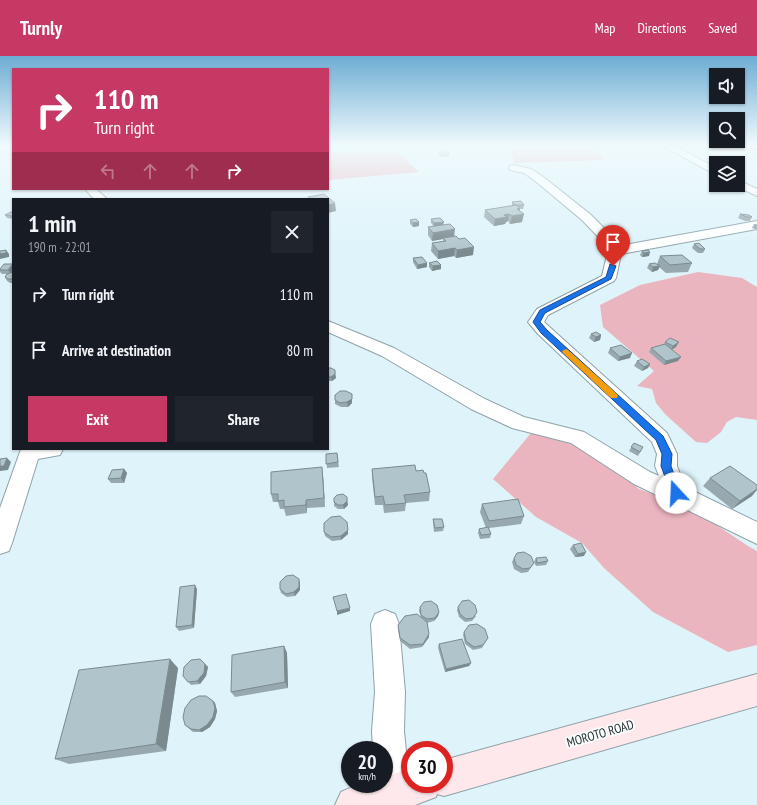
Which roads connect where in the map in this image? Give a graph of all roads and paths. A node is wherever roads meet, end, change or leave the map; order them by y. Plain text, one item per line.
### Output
1 (542, 181) edge
2 (745, 187) edge
3 (91, 190) edge
4 (757, 193) edge
5 (100, 198) edge
6 (757, 225) edge
7 (615, 251) junction
8 (329, 326) edge
9 (45, 450) edge
10 (676, 493) junction
11 (757, 534) edge
12 (0, 543) edge
13 (385, 624) dead end
14 (757, 690) edge
15 (401, 768) edge
16 (453, 775) edge
17 (401, 790) edge
18 (354, 805) edge

1 - 7 street
2 - 4 street
3 - 5 street
6 - 7 street
7 - 10 street
8 - 10 street
9 - 12 street
10 - 11 street
13 - 15 street
14 - 16 main road, MOROTO ROAD
17 - 18 main road

